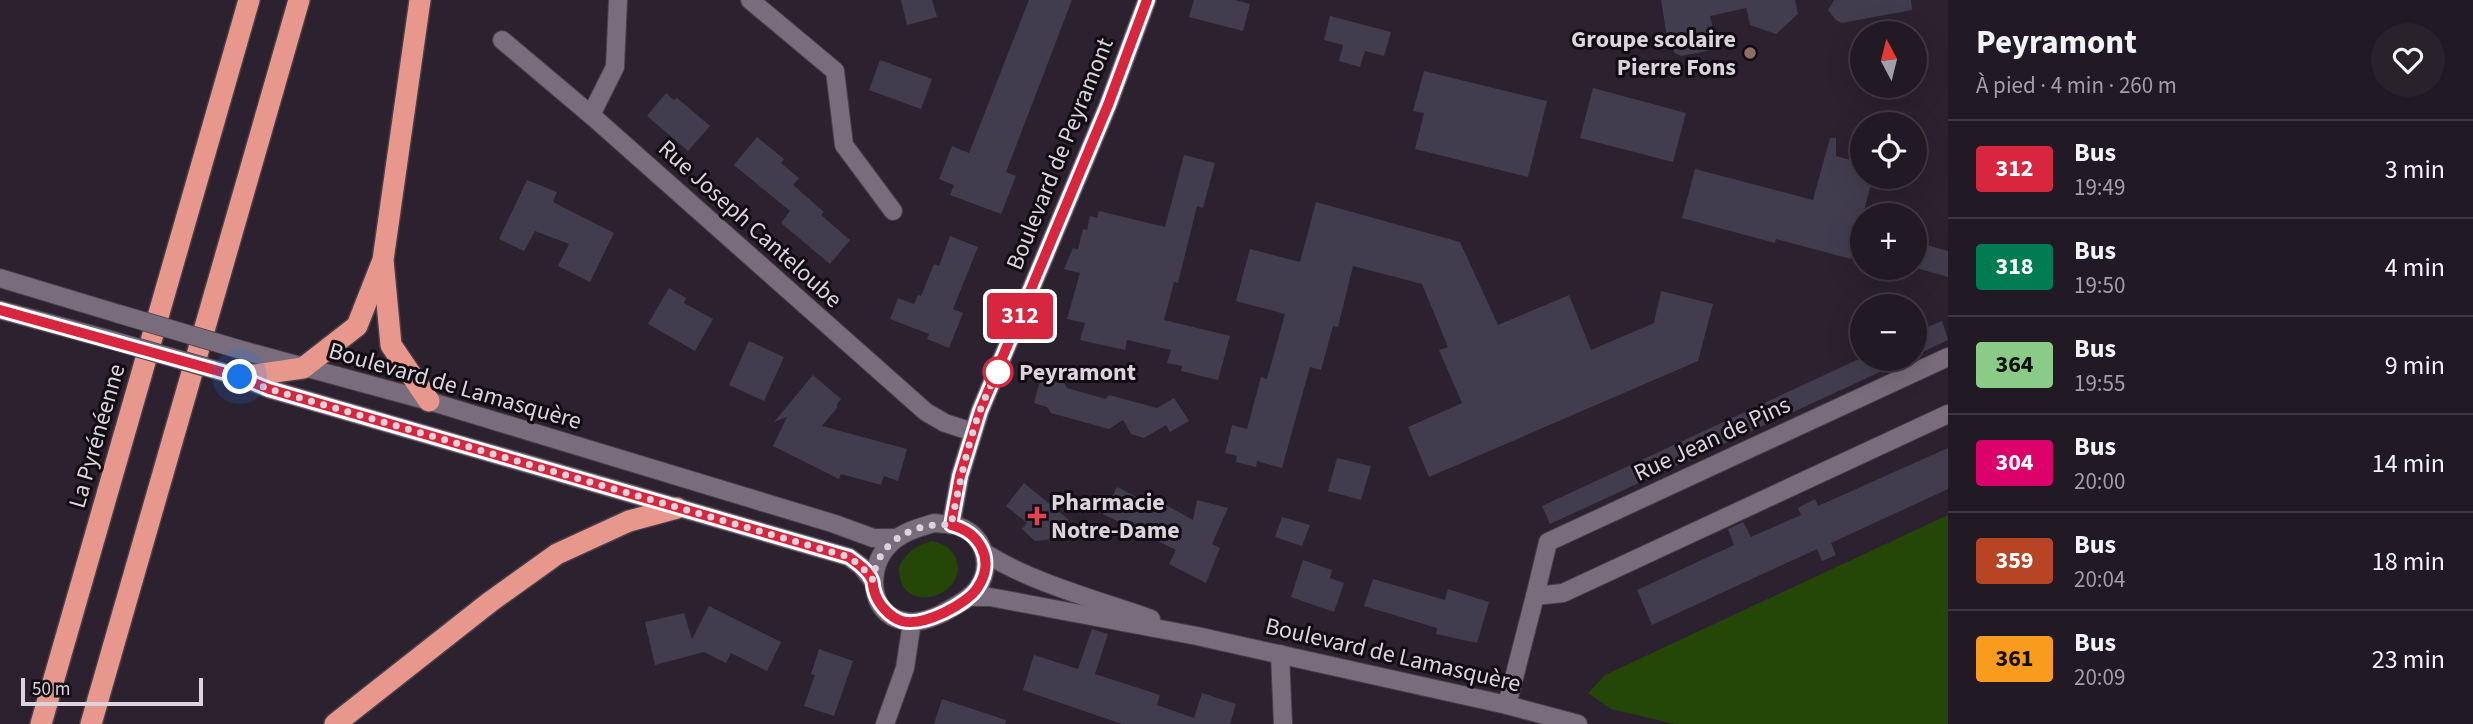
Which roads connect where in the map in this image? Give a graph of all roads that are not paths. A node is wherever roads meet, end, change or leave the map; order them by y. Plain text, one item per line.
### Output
1 (249, 0) edge
2 (299, 0) edge
3 (420, 0) edge
4 (618, 0) edge
5 (750, 0) edge
6 (1147, 0) edge
7 (502, 40) dead end
8 (591, 115) junction
9 (893, 211) dead end
10 (383, 260) junction
11 (0, 278) edge
12 (0, 310) edge
13 (1948, 357) edge
14 (303, 368) junction
15 (240, 377) junction
16 (429, 401) junction
17 (1948, 414) edge
18 (973, 432) junction
19 (677, 508) junction
20 (951, 525) junction
21 (897, 538) junction
22 (985, 553) junction
23 (873, 580) junction
24 (1535, 596) junction
25 (969, 597) junction
26 (912, 622) junction
27 (1197, 636) junction
28 (1280, 654) junction
29 (1507, 705) junction
30 (41, 724) edge
31 (91, 724) edge
32 (335, 724) edge
33 (885, 724) edge
34 (1283, 724) edge
35 (1577, 724) edge

1 - 30 highway, La Pyrénéenne
2 - 31 highway
3 - 10 highway
4 - 8 main road
5 - 9 main road
6 - 18 main road, Boulevard de Peyramont
7 - 8 main road, Rue Joseph Canteloube
8 - 18 main road, Rue Joseph Canteloube
10 - 14 highway
10 - 16 highway
11 - 14 main road, Boulevard de Lamasquère, bridge
12 - 15 main road, bridge
13 - 24 main road, Rue Jean de Pins
14 - 15 highway
14 - 16 main road, Boulevard de Lamasquère
15 - 19 main road
16 - 21 main road, Boulevard de Lamasquère
17 - 24 main road
18 - 20 main road, Boulevard de Peyramont
19 - 23 main road
19 - 32 highway
20 - 21 main road
20 - 22 main road
21 - 23 main road
22 - 25 main road
22 - 27 main road, Boulevard de Lamasquère
23 - 26 main road
24 - 29 main road, Rue Jean de Pins
25 - 26 main road
25 - 27 main road, Boulevard de Lamasquère
26 - 33 main road
27 - 28 main road, Boulevard de Lamasquère
28 - 29 main road, Boulevard de Lamasquère
28 - 34 main road
29 - 35 main road, Boulevard de Lamasquère

